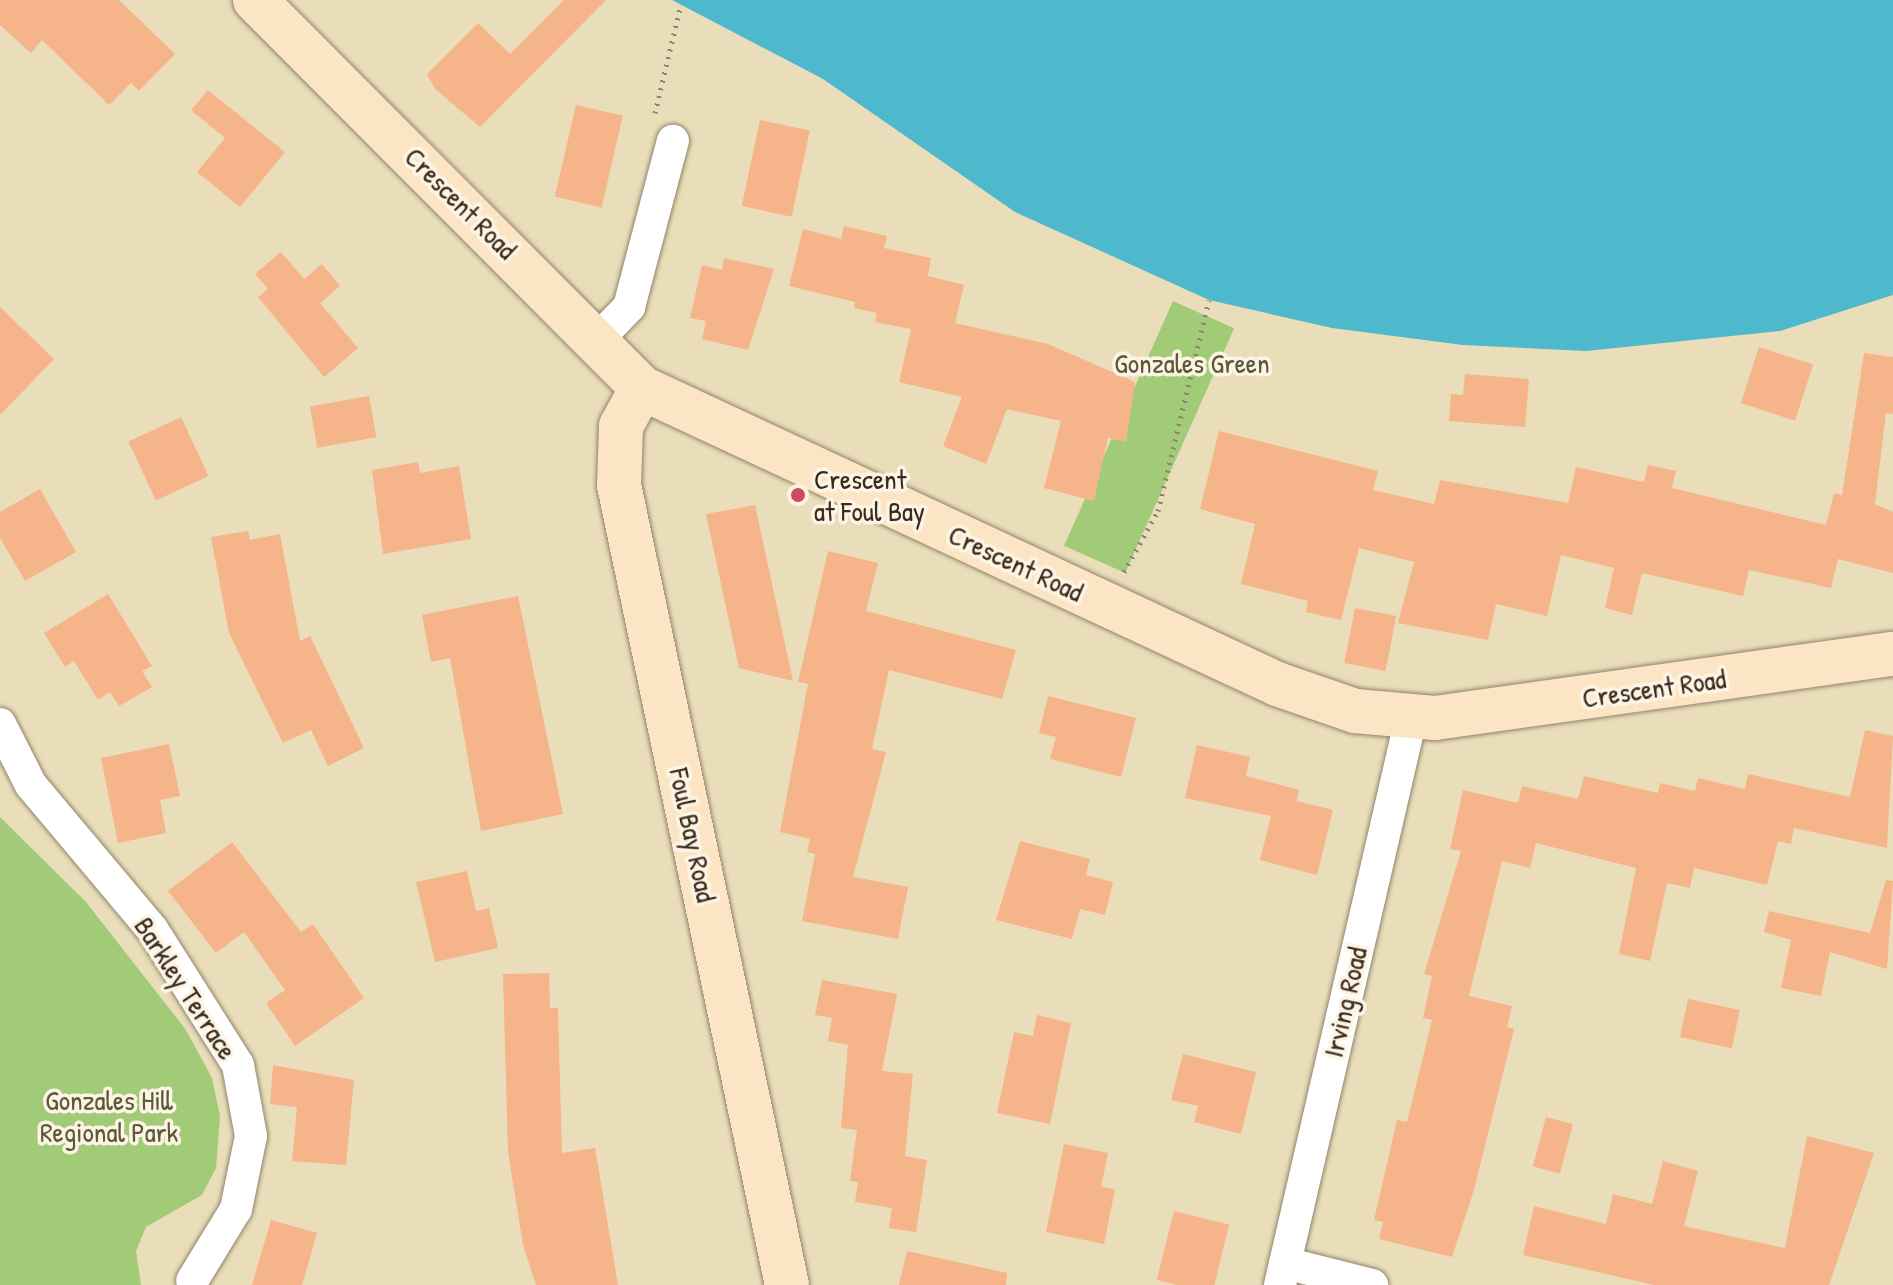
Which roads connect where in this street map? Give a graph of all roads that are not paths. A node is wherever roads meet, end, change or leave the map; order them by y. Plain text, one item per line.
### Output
1 (255, 0) edge
2 (673, 141) dead end
3 (598, 339) junction
4 (642, 388) junction
5 (1893, 654) edge
6 (1411, 718) junction
7 (0, 724) edge
8 (1282, 1274) edge
9 (192, 1281) dead end
10 (787, 1285) edge
11 (1372, 1285) edge

1 - 3 main road, Crescent Road
2 - 3 street
3 - 4 main road, Crescent Road
4 - 6 main road, Crescent Road
4 - 10 main road, Foul Bay Road
5 - 6 main road, Crescent Road
6 - 8 street, Irving Road
7 - 9 street, Barkley Terrace
8 - 11 street

